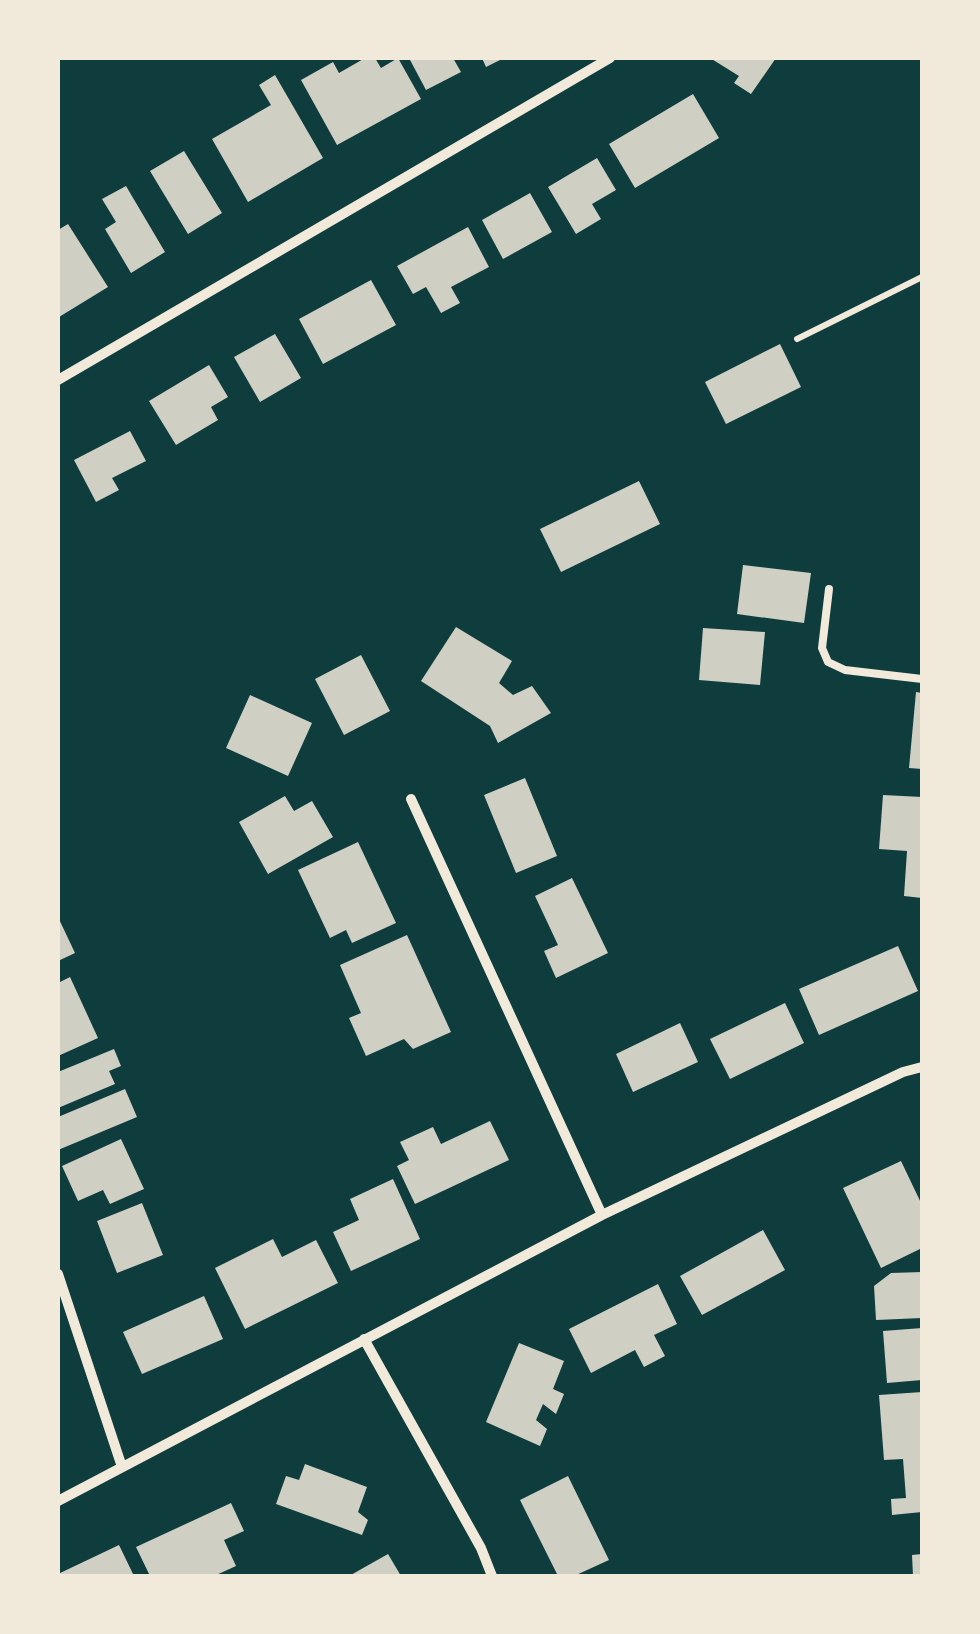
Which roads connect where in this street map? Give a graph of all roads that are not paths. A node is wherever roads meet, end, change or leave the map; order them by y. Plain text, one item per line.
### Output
1 (610, 58) edge
2 (58, 380) edge
3 (830, 589) dead end
4 (922, 679) edge
5 (411, 799) dead end
6 (922, 1067) edge
7 (602, 1216) junction
8 (58, 1274) edge
9 (364, 1339) junction
10 (122, 1467) junction
11 (58, 1501) edge
12 (492, 1576) edge

1 - 2 street
3 - 4 lane
5 - 7 street
6 - 7 street
7 - 9 street
8 - 10 street
9 - 10 street
9 - 12 street
10 - 11 street

